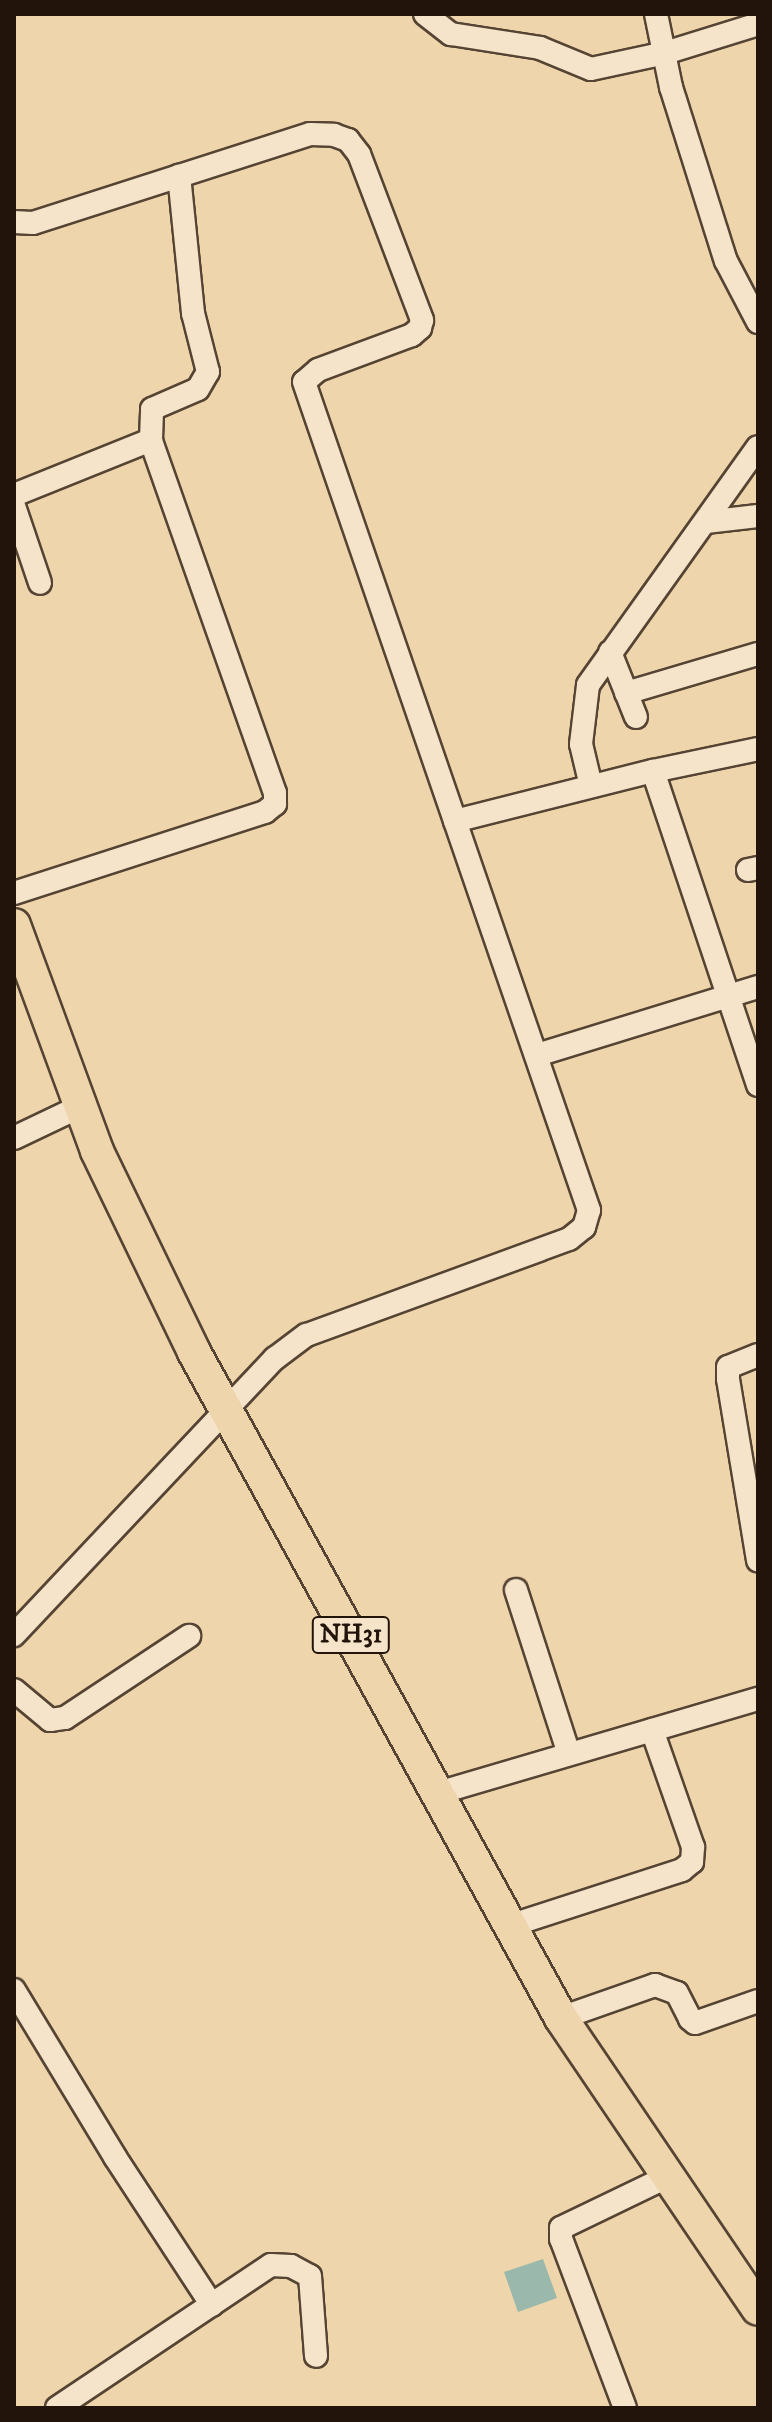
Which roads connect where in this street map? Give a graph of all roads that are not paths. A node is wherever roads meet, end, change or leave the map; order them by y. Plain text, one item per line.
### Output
1 (425, 14) edge
2 (656, 14) edge
3 (758, 24) edge
4 (665, 53) junction
5 (179, 176) junction
6 (14, 222) edge
7 (758, 322) edge
8 (151, 440) junction
9 (758, 447) edge
10 (14, 495) edge
11 (14, 506) edge
12 (758, 516) edge
13 (706, 522) junction
14 (40, 583) dead end
15 (610, 652) junction
16 (758, 654) edge
17 (626, 693) junction
18 (636, 717) dead end
19 (758, 749) edge
20 (653, 771) junction
21 (591, 786) junction
22 (455, 821) junction
23 (14, 893) edge
24 (14, 925) edge
25 (758, 987) edge
26 (729, 997) junction
27 (537, 1055) junction
28 (758, 1085) edge
29 (79, 1107) junction
30 (14, 1138) edge
31 (758, 1355) edge
32 (227, 1411) junction
33 (758, 1561) edge
34 (516, 1590) dead end
35 (14, 1635) edge
36 (189, 1636) dead end
37 (14, 1690) edge
38 (758, 1699) edge
39 (652, 1730) junction
40 (569, 1754) junction
41 (438, 1793) junction
42 (509, 1926) junction
43 (14, 1990) edge
44 (758, 2001) edge
45 (561, 2018) junction
46 (669, 2176) junction
47 (756, 2301) edge
48 (212, 2305) junction
49 (316, 2356) dead end
50 (57, 2408) edge
51 (625, 2408) edge

1 - 4 street
2 - 4 street
3 - 4 street
4 - 7 street
5 - 6 street
5 - 8 street
5 - 22 street
8 - 10 street
8 - 23 street
9 - 13 street
11 - 14 street
12 - 13 street
13 - 15 street
15 - 17 street
15 - 21 street
16 - 17 street
17 - 18 street
19 - 20 street
20 - 21 street
20 - 26 street
21 - 22 street
22 - 27 street
24 - 29 highway, NH31
25 - 26 street
26 - 27 street
26 - 28 street
27 - 32 street
29 - 30 street
29 - 32 highway, NH31
31 - 33 street
32 - 35 street
32 - 41 highway, NH31
34 - 40 street
36 - 37 street
38 - 39 street
39 - 40 street
39 - 42 street
40 - 41 street
41 - 42 highway, NH31
42 - 45 highway, NH31
43 - 48 street
44 - 45 street
45 - 46 highway, NH31
46 - 47 highway, NH31
46 - 51 street
48 - 49 street
48 - 50 street

